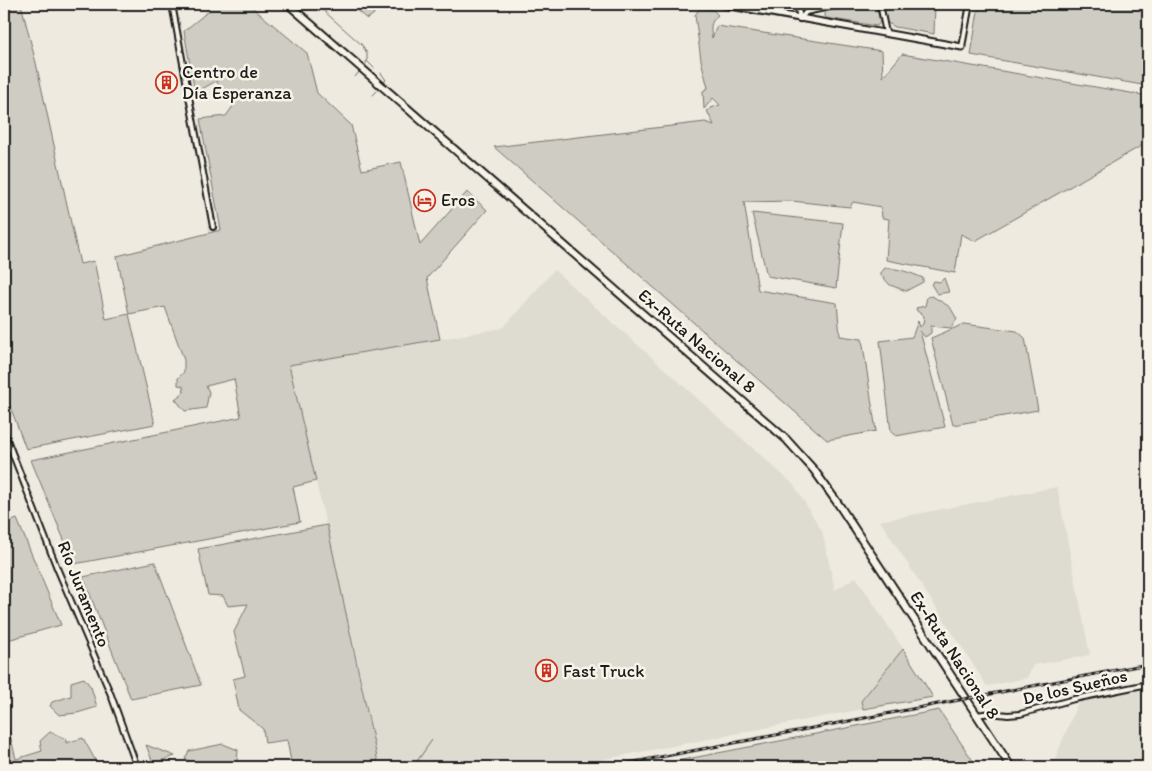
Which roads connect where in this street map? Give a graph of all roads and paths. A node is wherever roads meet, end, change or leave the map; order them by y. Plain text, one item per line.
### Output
1 (172, 4) edge
2 (288, 4) edge
3 (722, 4) edge
4 (797, 4) edge
5 (843, 4) edge
6 (880, 4) edge
7 (970, 4) edge
8 (800, 18) junction
9 (886, 33) junction
10 (962, 47) joint
11 (212, 227) dead end
12 (4, 432) edge
13 (1148, 684) edge
14 (977, 715) junction
15 (137, 767) edge
16 (1011, 767) edge

1 - 11 street
2 - 14 main road, Ex-Ruta Nacional 8
3 - 8 street
4 - 8 street
5 - 8 street
6 - 9 street
7 - 10 street
8 - 9 street
9 - 10 street
12 - 15 street, Río Juramento
13 - 14 street, De los Sueños
14 - 16 main road, Ex-Ruta Nacional 8

